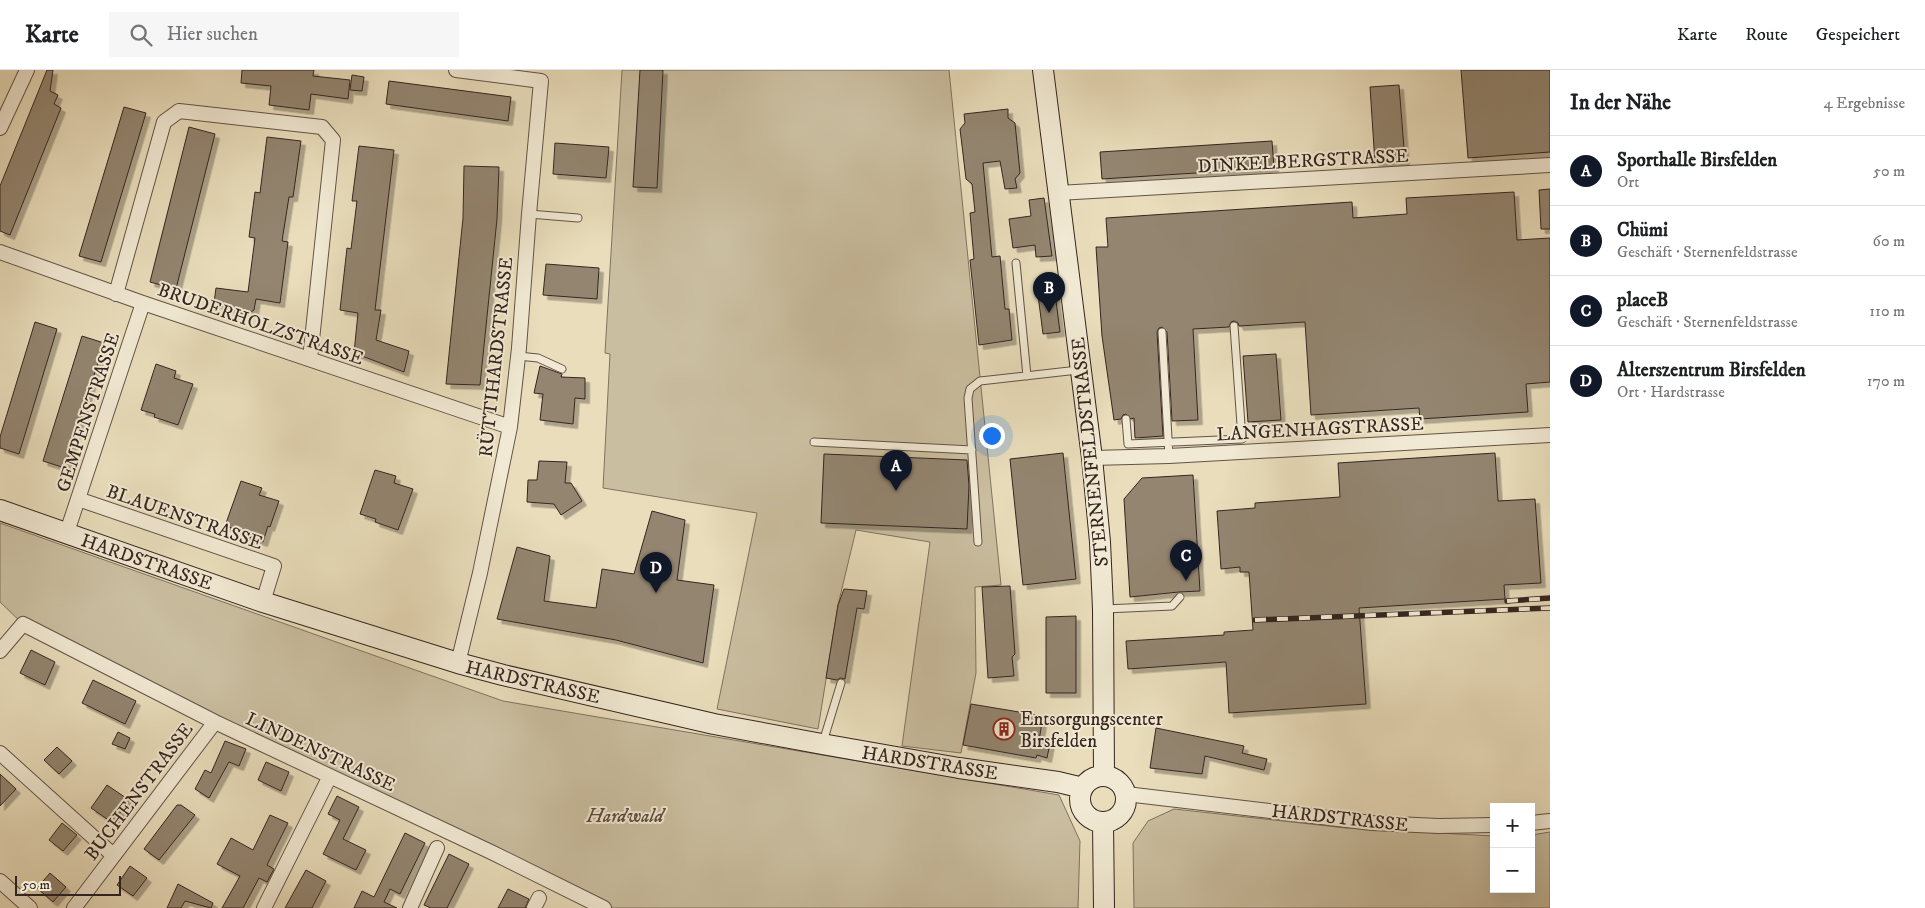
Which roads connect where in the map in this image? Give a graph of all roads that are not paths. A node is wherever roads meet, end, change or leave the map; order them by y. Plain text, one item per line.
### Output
1 (27, 70) edge
2 (456, 70) edge
3 (1043, 70) edge
4 (0, 128) edge
5 (1550, 165) edge
6 (1058, 193) junction
7 (529, 214) junction
8 (578, 218) dead end
9 (0, 252) edge
10 (1016, 262) dead end
11 (116, 294) junction
12 (143, 303) junction
13 (1234, 326) dead end
14 (1162, 332) dead end
15 (518, 356) junction
16 (310, 359) junction
17 (562, 369) dead end
18 (1081, 370) junction
19 (1027, 376) junction
20 (1126, 419) dead end
21 (510, 427) junction
22 (1550, 435) edge
23 (814, 442) dead end
24 (1168, 449) junction
25 (972, 450) junction
26 (1092, 458) junction
27 (78, 499) junction
28 (0, 510) edge
29 (66, 532) junction
30 (978, 542) dead end
31 (1180, 597) dead end
32 (263, 602) junction
33 (1103, 609) junction
34 (0, 651) edge
35 (458, 663) junction
36 (841, 683) dead end
37 (215, 722) junction
38 (822, 744) junction
39 (0, 753) edge
40 (1104, 775) junction
41 (330, 776) junction
42 (1083, 788) junction
43 (1126, 794) junction
44 (1550, 821) edge
45 (1103, 822) junction
46 (1535, 823) edge
47 (1490, 825) edge
48 (437, 848) dead end
49 (113, 855) junction
50 (0, 881) edge
51 (30, 908) edge
52 (74, 908) edge
53 (264, 908) edge
54 (410, 908) edge
55 (604, 908) edge
56 (1104, 908) edge

1 - 4 street
2 - 7 street, RÜTTIHARDSTRASSE
3 - 6 street, STERNENFELDSTRASSE
5 - 6 street, DINKELBERGSTRASSE
6 - 18 street, STERNENFELDSTRASSE
7 - 8 lane
7 - 15 street, RÜTTIHARDSTRASSE
9 - 11 street, BRUDERHOLZSTRASSE
10 - 19 lane
11 - 12 street, BRUDERHOLZSTRASSE
11 - 16 street
12 - 16 street, BRUDERHOLZSTRASSE
12 - 27 street, GEMPENSTRASSE
13 - 24 lane
14 - 24 lane
15 - 17 lane
15 - 21 street, RÜTTIHARDSTRASSE
16 - 21 street, BRUDERHOLZSTRASSE
18 - 19 lane
18 - 26 street, STERNENFELDSTRASSE
19 - 25 lane
20 - 24 lane
21 - 35 street, RÜTTIHARDSTRASSE
22 - 24 street, LANGENHAGSTRASSE
23 - 25 lane
24 - 26 street, LANGENHAGSTRASSE
25 - 30 lane
26 - 33 street, STERNENFELDSTRASSE
27 - 29 street, GEMPENSTRASSE
27 - 32 street, BLAUENSTRASSE
28 - 29 street, HARDSTRASSE
29 - 32 street, HARDSTRASSE
31 - 33 lane
32 - 35 street, HARDSTRASSE
33 - 40 street, STERNENFELDSTRASSE
34 - 37 street, LINDENSTRASSE
35 - 38 street, HARDSTRASSE
36 - 38 lane
37 - 41 street, LINDENSTRASSE
37 - 49 street, BUCHENSTRASSE
38 - 42 street, HARDSTRASSE
39 - 49 street
40 - 42 street
40 - 43 street
41 - 53 street
41 - 55 street, LINDENSTRASSE
42 - 45 street
43 - 45 street
43 - 47 street, HARDSTRASSE
44 - 46 street
45 - 56 street
48 - 54 street
49 - 52 street, BUCHENSTRASSE
50 - 51 street

